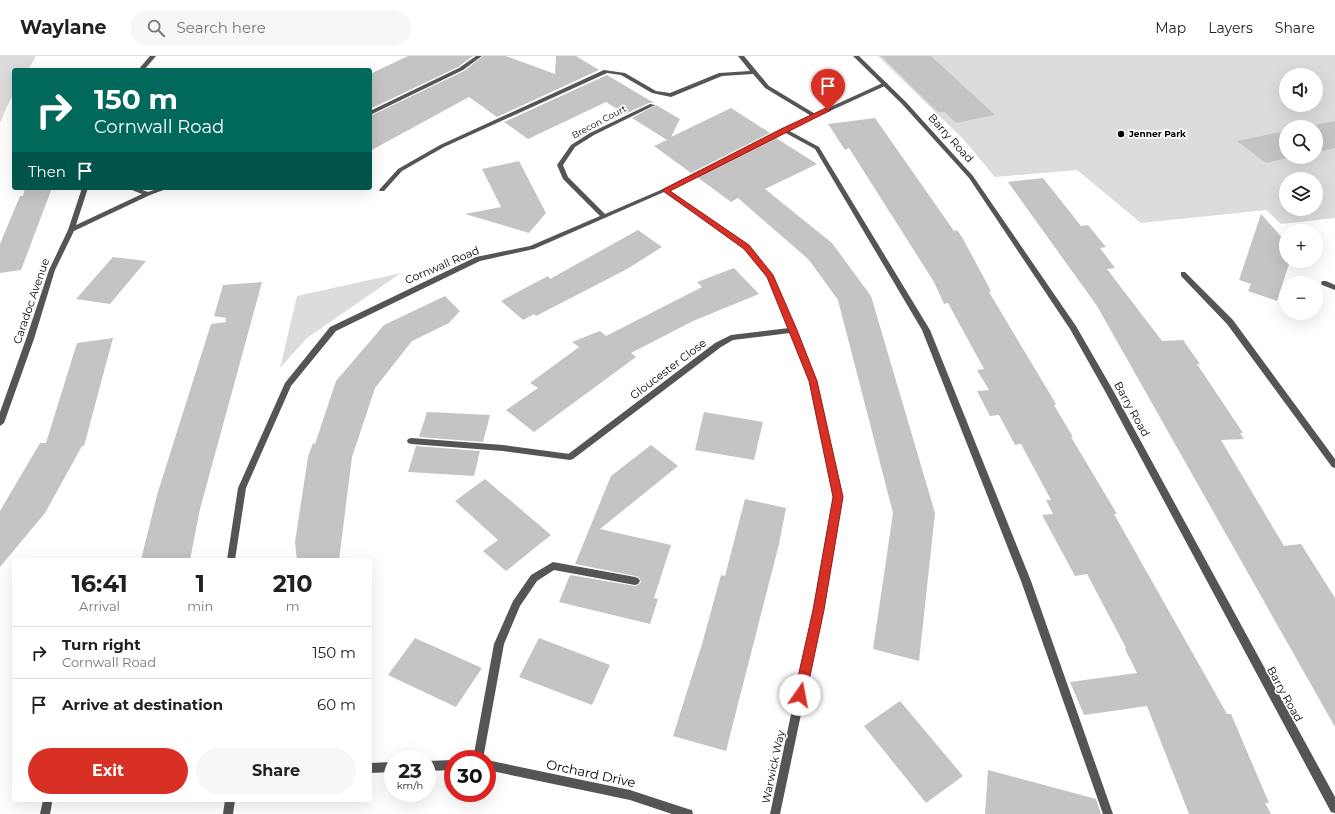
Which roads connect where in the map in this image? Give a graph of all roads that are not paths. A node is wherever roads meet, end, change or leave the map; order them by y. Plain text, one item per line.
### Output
1 (153, 56) edge
2 (479, 56) edge
3 (741, 56) edge
4 (856, 56) edge
5 (143, 68) edge
6 (754, 72) junction
7 (885, 84) junction
8 (652, 105) dead end
9 (372, 112) edge
10 (815, 116) junction
11 (784, 130) junction
12 (84, 190) edge
13 (136, 190) edge
14 (160, 190) edge
15 (382, 190) dead end
16 (665, 190) junction
17 (148, 194) junction
18 (605, 217) junction
19 (71, 230) junction
20 (1183, 274) dead end
21 (1324, 283) dead end
22 (1335, 288) edge
23 (793, 330) junction
24 (0, 423) edge
25 (411, 441) dead end
26 (1335, 465) edge
27 (231, 558) edge
28 (635, 581) dead end
29 (480, 750) edge
30 (384, 767) edge
31 (496, 767) edge
32 (372, 768) edge
33 (230, 802) edge
34 (47, 803) dead end
35 (1335, 808) edge
36 (45, 814) edge
37 (228, 814) edge
38 (688, 814) edge
39 (775, 814) edge
40 (1108, 814) edge

1 - 5 street
2 - 9 street
3 - 6 street
4 - 7 street, Barry Road
6 - 10 street
6 - 15 street
7 - 10 street, Cornwall Road
7 - 35 street, Barry Road
8 - 18 street, Brecon Court
10 - 11 street, Cornwall Road
11 - 16 street, Cornwall Road
11 - 40 street
12 - 19 street, Caradoc Avenue
13 - 17 street
14 - 17 street
16 - 18 street, Cornwall Road
16 - 23 street, Warwick Way
17 - 19 street
18 - 27 street, Cornwall Road
19 - 24 street, Caradoc Avenue
20 - 26 street
21 - 22 street
23 - 25 street, Gloucester Close
23 - 39 street, Warwick Way
28 - 29 street
30 - 32 street
31 - 38 street, Orchard Drive
33 - 37 street
34 - 36 street

